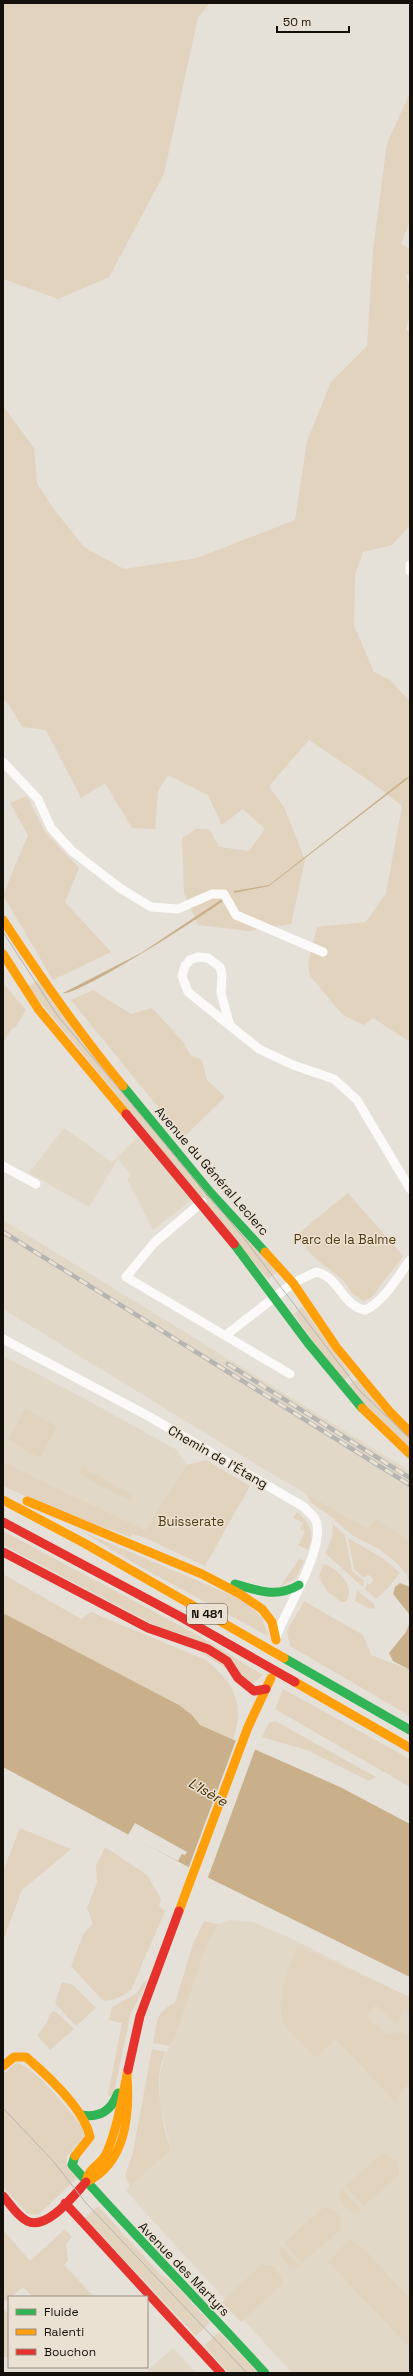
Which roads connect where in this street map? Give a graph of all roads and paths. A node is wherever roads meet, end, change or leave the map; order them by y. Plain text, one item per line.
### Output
1 (410, 565) edge
2 (410, 570) edge
3 (3, 762) edge
4 (3, 920) edge
5 (323, 952) dead end
6 (3, 954) edge
7 (30, 960) junction
8 (11, 973) junction
9 (230, 1026) junction
10 (3, 1166) edge
11 (36, 1184) dead end
12 (410, 1189) edge
13 (202, 1202) junction
14 (410, 1260) edge
15 (293, 1284) junction
16 (274, 1297) junction
17 (226, 1335) junction
18 (3, 1339) edge
19 (290, 1374) dead end
20 (410, 1432) edge
21 (410, 1454) edge
22 (3, 1491) edge
23 (3, 1500) edge
24 (3, 1522) edge
25 (3, 1552) edge
26 (202, 1574) junction
27 (300, 1585) junction
28 (276, 1640) joint
29 (238, 1678) junction
30 (271, 1678) dead end
31 (266, 1689) junction
32 (245, 1697) dead end
33 (247, 1708) dead end
34 (248, 1728) junction
35 (410, 1730) edge
36 (410, 1748) edge
37 (3, 2066) edge
38 (127, 2077) junction
39 (81, 2115) junction
40 (86, 2182) junction
41 (3, 2196) edge
42 (65, 2203) junction
43 (221, 2373) edge
44 (264, 2373) edge

1 - 2 street
3 - 5 street
4 - 7 main road, Avenue du Général Leclerc
6 - 8 main road, Avenue du Général Leclerc
7 - 8 main road
7 - 15 main road, Avenue du Général Leclerc
8 - 13 main road, Avenue du Général Leclerc
9 - 9 street
9 - 12 street
10 - 11 street
13 - 16 main road, Avenue du Général Leclerc
13 - 17 street
14 - 15 street
15 - 16 street
15 - 20 main road, Avenue du Général Leclerc
16 - 17 street
16 - 21 main road, Avenue du Général Leclerc
17 - 19 street
18 - 27 street, Chemin de l'Étang
22 - 26 main road
23 - 35 main road, N 481
24 - 36 main road, N 481
25 - 29 main road
26 - 27 main road
26 - 28 main road
27 - 28 street, Chemin de l'Étang
29 - 31 main road
29 - 32 main road
30 - 31 main road
31 - 34 main road
33 - 34 main road
34 - 38 main road
37 - 39 main road
38 - 39 main road
38 - 40 main road
39 - 40 main road, Avenue des Martyrs
40 - 42 main road
40 - 44 main road, Avenue des Martyrs
41 - 42 main road
42 - 43 main road

